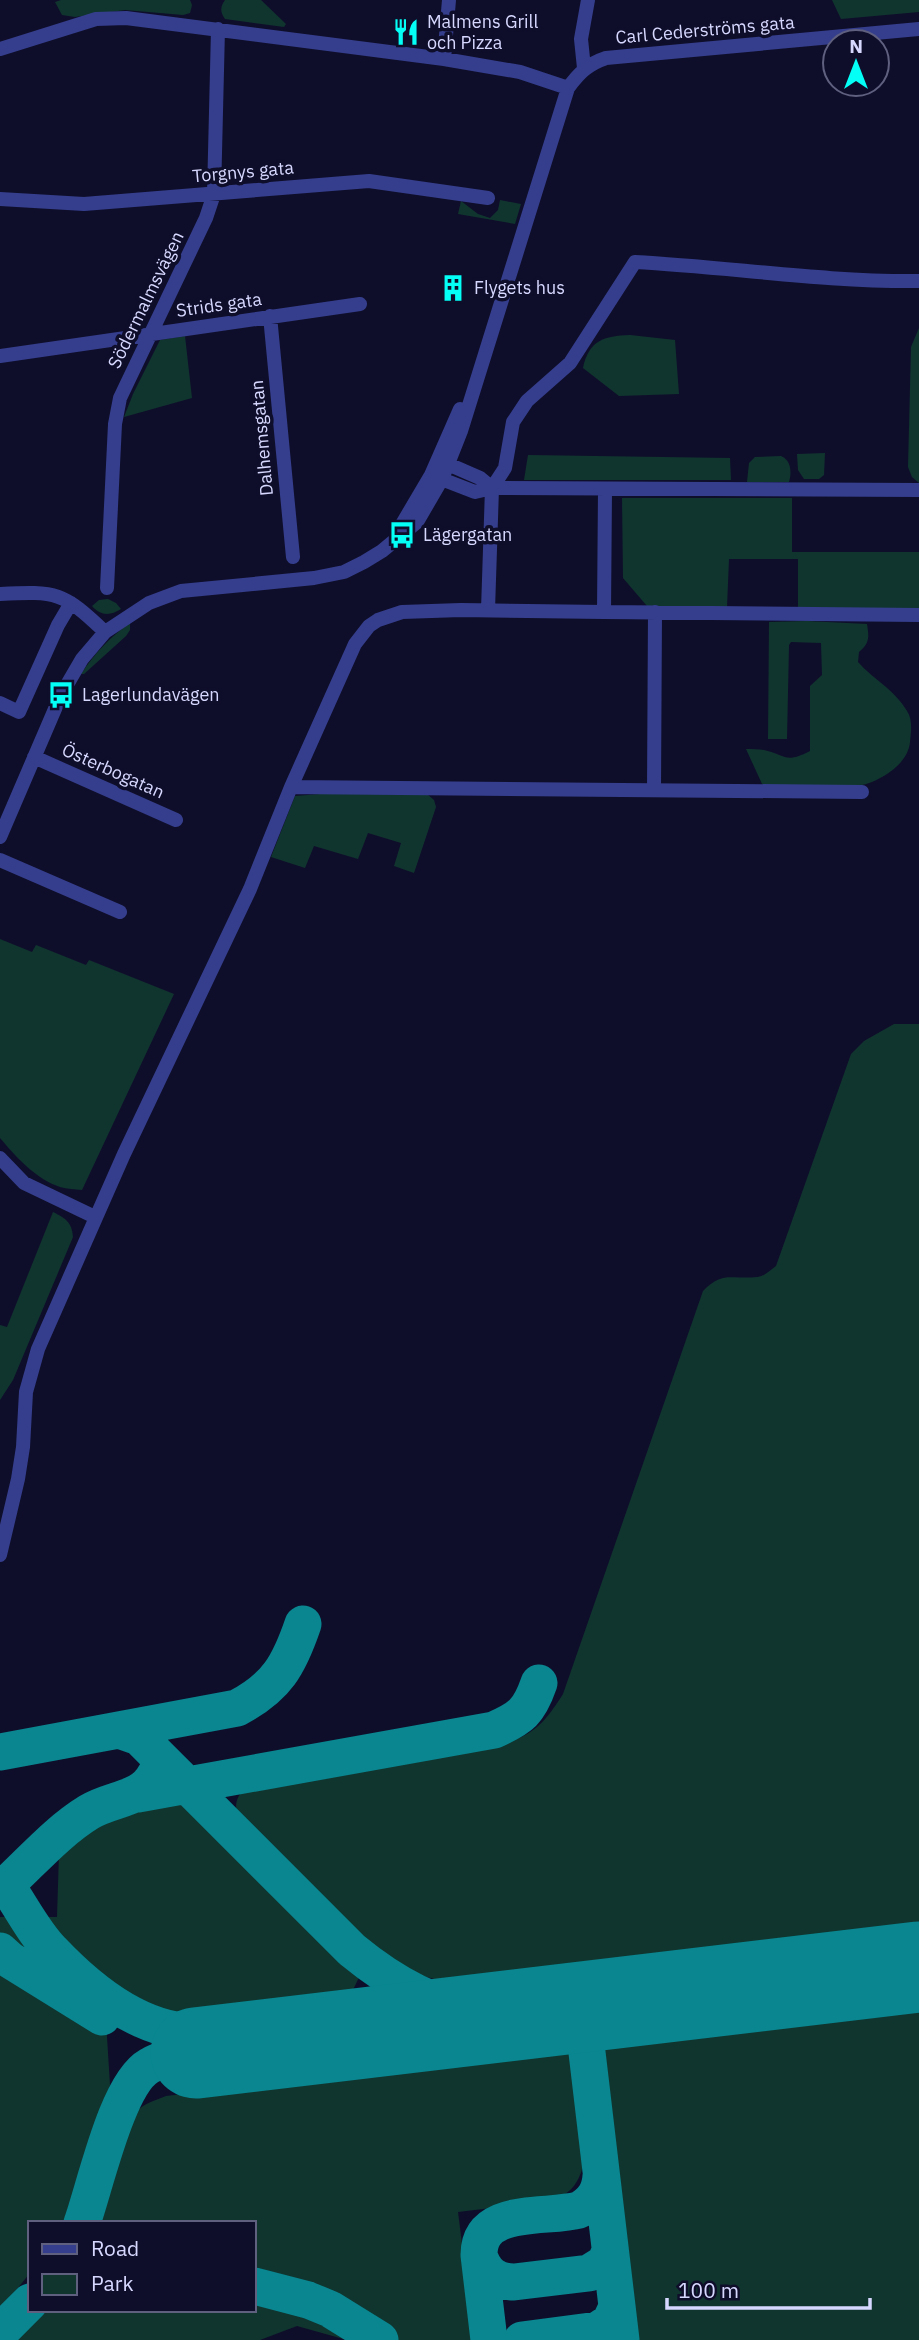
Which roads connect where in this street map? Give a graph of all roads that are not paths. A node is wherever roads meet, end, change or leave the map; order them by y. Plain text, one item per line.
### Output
1 (449, 0) edge
2 (587, 0) edge
3 (218, 29) junction
4 (919, 29) edge
5 (0, 49) edge
6 (444, 59) junction
7 (584, 68) junction
8 (568, 88) junction
9 (215, 194) junction
10 (488, 198) dead end
11 (0, 199) edge
12 (919, 281) edge
13 (360, 304) dead end
14 (270, 316) junction
15 (152, 334) junction
16 (0, 356) edge
17 (443, 461) junction
18 (437, 477) junction
19 (492, 488) junction
20 (919, 489) edge
21 (605, 490) junction
22 (293, 557) dead end
23 (107, 588) dead end
24 (1, 597) edge
25 (71, 603) junction
26 (488, 610) junction
27 (604, 612) junction
28 (655, 612) junction
29 (919, 615) edge
30 (105, 632) junction
31 (0, 703) edge
32 (34, 757) junction
33 (291, 787) junction
34 (654, 790) junction
35 (862, 792) dead end
36 (176, 820) dead end
37 (0, 837) edge
38 (0, 860) edge
39 (120, 912) dead end
40 (0, 1158) edge
41 (95, 1217) junction
42 (0, 1555) edge

1 - 6 street
2 - 7 street
3 - 5 street
3 - 6 street
3 - 9 street, Södermalmsvägen
4 - 7 street, Carl Cederströms gata
6 - 8 street
7 - 8 street
8 - 17 street
9 - 10 street, Torgnys gata
9 - 11 street, Torgnys gata
9 - 15 street, Södermalmsvägen
12 - 19 street
13 - 14 street, Strids gata
14 - 15 street, Strids gata
14 - 22 street, Dalhemsgatan
15 - 16 street, Strids gata
15 - 23 street, Södermalmsvägen
17 - 18 street
17 - 19 street
18 - 19 street
18 - 30 street
19 - 21 street
19 - 26 street
20 - 21 street
21 - 27 street
24 - 25 street
25 - 30 street
25 - 31 street
26 - 27 street
26 - 33 street
27 - 28 street
28 - 29 street
28 - 34 street
30 - 32 street
32 - 36 street, Österbogatan
32 - 37 street
33 - 34 street
33 - 41 street
34 - 35 street
38 - 39 street
40 - 41 street
41 - 42 street

